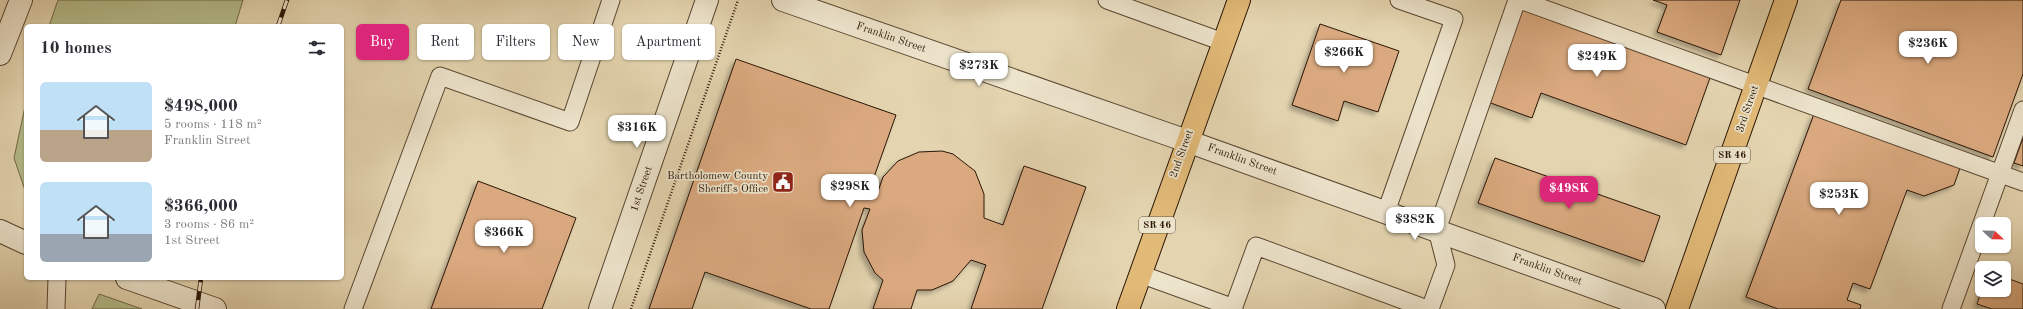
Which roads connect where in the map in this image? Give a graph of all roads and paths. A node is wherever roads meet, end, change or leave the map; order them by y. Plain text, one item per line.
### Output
1 (21, 0) edge
2 (611, 0) edge
3 (707, 0) edge
4 (738, 0) edge
5 (783, 0) edge
6 (1107, 0) edge
7 (1238, 0) edge
8 (1399, 0) edge
9 (1517, 0) edge
10 (1520, 0) edge
11 (1786, 0) edge
12 (822, 6) edge
13 (1223, 42) junction
14 (0, 54) edge
15 (1756, 85) junction
16 (2023, 110) edge
17 (1187, 141) junction
18 (1999, 173) junction
19 (2023, 182) edge
20 (1386, 212) junction
21 (1437, 230) junction
22 (0, 231) edge
23 (24, 242) edge
24 (1140, 274) junction
25 (58, 280) edge
26 (133, 280) edge
27 (1234, 308) edge
28 (56, 309) edge
29 (215, 309) edge
30 (353, 309) edge
31 (600, 309) edge
32 (631, 309) edge
33 (1128, 309) edge
34 (1427, 309) edge
35 (1430, 309) edge
36 (1654, 309) edge
37 (1677, 309) edge
38 (1951, 309) edge

1 - 14 street
2 - 30 lane
3 - 31 street, 1st Street
4 - 32 path
5 - 12 street, Franklin Street
6 - 13 lane
7 - 13 highway, 2nd Street / SR 46
8 - 20 lane
9 - 21 lane
10 - 15 lane
11 - 15 highway, 3rd Street / SR 46
12 - 17 street, Franklin Street
13 - 17 highway, 2nd Street / SR 46
15 - 18 lane
15 - 37 highway, 3rd Street / SR 46
16 - 18 lane
17 - 20 street, Franklin Street
17 - 24 highway, 2nd Street / SR 46
18 - 19 lane
18 - 38 lane
20 - 21 street, Franklin Street
21 - 35 lane
21 - 36 street, Franklin Street
22 - 23 street
24 - 27 lane
24 - 33 highway, 2nd Street / SR 46
25 - 28 lane
26 - 29 street
27 - 34 lane

